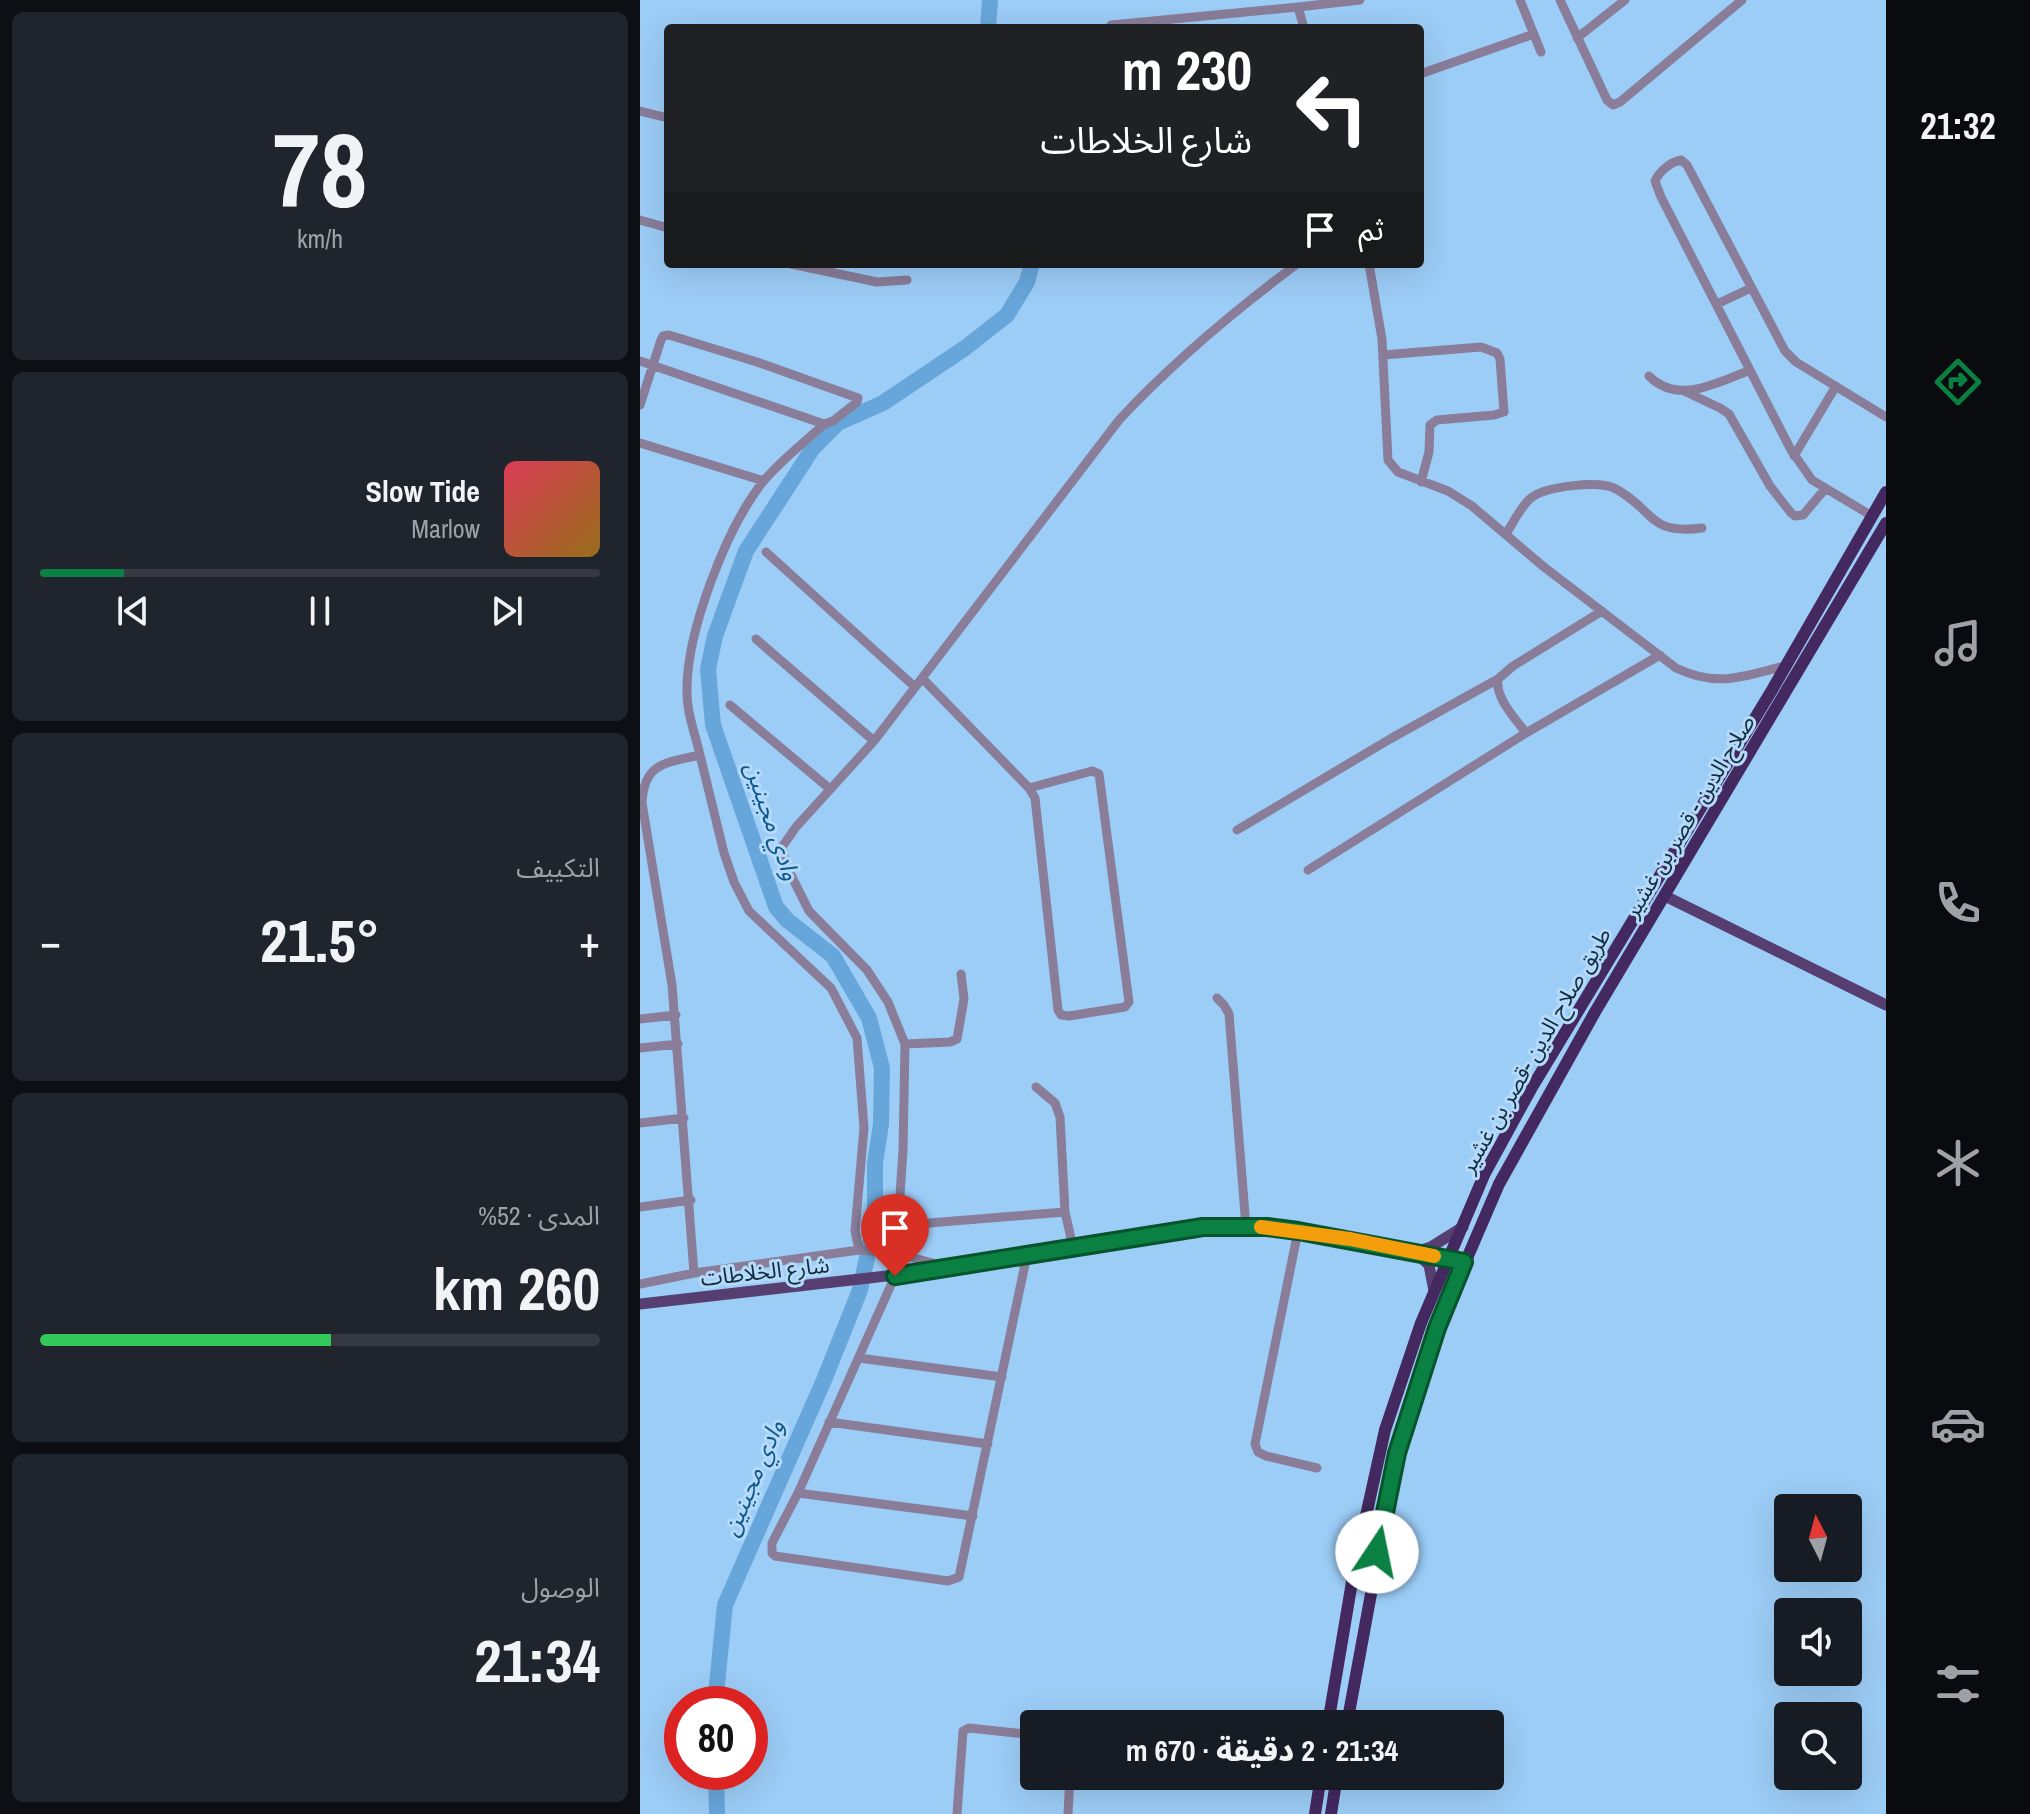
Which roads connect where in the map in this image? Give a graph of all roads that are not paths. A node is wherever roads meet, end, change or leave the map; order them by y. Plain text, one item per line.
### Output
1 (1360, 0) edge
2 (1520, 0) edge
3 (1560, 0) edge
4 (1625, 0) edge
5 (1742, 0) edge
6 (1303, 4) edge
7 (1271, 5) edge
8 (1119, 24) edge
9 (1304, 24) edge
10 (1534, 34) junction
11 (1577, 38) junction
12 (1541, 52) dead end
13 (1424, 73) edge
14 (640, 111) edge
15 (664, 117) edge
16 (640, 220) edge
17 (664, 227) edge
18 (810, 268) edge
19 (1292, 268) edge
20 (1370, 268) edge
21 (907, 280) dead end
22 (1751, 288) junction
23 (1717, 304) junction
24 (1383, 355) junction
25 (640, 361) edge
26 (654, 366) junction
27 (1748, 371) junction
28 (1649, 376) dead end
29 (1836, 386) junction
30 (1684, 391) junction
31 (640, 405) edge
32 (1886, 417) edge
33 (824, 424) junction
34 (640, 443) edge
35 (1794, 456) junction
36 (764, 481) junction
37 (1421, 482) junction
38 (1825, 489) junction
39 (1886, 492) edge
40 (1872, 516) junction
41 (1886, 523) edge
42 (1702, 528) dead end
43 (1506, 534) junction
44 (766, 552) dead end
45 (1602, 611) junction
46 (756, 639) dead end
47 (1660, 655) junction
48 (1785, 666) junction
49 (1498, 679) junction
50 (918, 683) junction
51 (730, 705) dead end
52 (1526, 733) junction
53 (874, 741) junction
54 (700, 755) junction
55 (1029, 788) junction
56 (830, 789) junction
57 (643, 825) edge
58 (1237, 830) dead end
59 (1308, 870) dead end
60 (1665, 896) junction
61 (961, 974) dead end
62 (1217, 998) dead end
63 (1886, 1005) edge
64 (676, 1015) junction
65 (640, 1019) edge
66 (678, 1044) junction
67 (905, 1044) junction
68 (640, 1048) edge
69 (1036, 1087) dead end
70 (684, 1118) junction
71 (640, 1123) edge
72 (1485, 1173) junction
73 (1499, 1184) junction
74 (691, 1200) junction
75 (640, 1207) edge
76 (1065, 1212) junction
77 (917, 1224) dead end
78 (1246, 1227) junction
79 (1463, 1227) junction
80 (1298, 1231) junction
81 (1073, 1247) junction
82 (859, 1250) junction
83 (1414, 1252) junction
84 (896, 1253) junction
85 (1027, 1255) junction
86 (1448, 1259) junction
87 (1464, 1262) junction
88 (950, 1268) junction
89 (694, 1273) junction
90 (895, 1276) junction
91 (640, 1284) edge
92 (1434, 1291) junction
93 (640, 1304) edge
94 (859, 1358) junction
95 (1002, 1377) junction
96 (829, 1422) junction
97 (988, 1444) junction
98 (1317, 1468) dead end
99 (798, 1493) junction
100 (973, 1516) junction
101 (1330, 1710) edge
102 (1349, 1710) edge
103 (1020, 1733) edge
104 (1069, 1790) edge
105 (1320, 1790) edge
106 (1335, 1790) edge
107 (957, 1814) edge
108 (1068, 1814) edge
109 (1318, 1814) edge
110 (1331, 1814) edge

1 - 6 street
2 - 10 street
3 - 11 street
4 - 11 street
5 - 11 street
6 - 7 street
6 - 9 street
7 - 8 street
10 - 12 street
10 - 13 street
14 - 15 street
16 - 17 street
18 - 21 street
19 - 50 street
20 - 24 street
22 - 23 street
22 - 23 street
22 - 29 street
23 - 27 street
24 - 37 street
24 - 37 street
25 - 26 street
26 - 31 street
26 - 33 street
26 - 33 street
27 - 30 street
27 - 35 street
28 - 30 street
29 - 32 street
29 - 35 street
30 - 38 street
33 - 36 street
34 - 36 street
35 - 38 street
36 - 54 street
37 - 43 street
38 - 40 street
39 - 40 highway, طريق صلاح الدين -قصر بن غشير
40 - 48 highway, طريق صلاح الدين -قصر بن غشير
41 - 60 highway, صلاح الدين - قصر بن غشير
42 - 43 street
43 - 45 street
44 - 50 street
45 - 47 street
45 - 49 street
46 - 53 street
47 - 48 street
47 - 52 street
48 - 72 highway, طريق صلاح الدين -قصر بن غشير
49 - 52 street
49 - 58 street
50 - 53 street
50 - 55 street
51 - 56 street
52 - 59 street
53 - 56 street
54 - 57 street
54 - 82 street
55 - 55 street
56 - 67 street
57 - 64 street
60 - 63 main road
60 - 73 highway, صلاح الدين - قصر بن غشير
61 - 67 street
62 - 78 street
64 - 65 street
64 - 66 street
66 - 68 street
66 - 70 street
67 - 84 street
69 - 76 street
70 - 71 street
70 - 74 street
72 - 73 highway
72 - 79 highway, طريق صلاح الدين -قصر بن غشير
73 - 87 highway, صلاح الدين - قصر بن غشير
74 - 75 street
74 - 89 street
76 - 77 street
76 - 81 street
78 - 80 main road, شارع الخلاطات
78 - 81 main road, شارع الخلاطات
79 - 83 main road
79 - 86 highway, طريق صلاح الدين -قصر بن غشير
80 - 83 main road, شارع الخلاطات
80 - 98 street
81 - 85 main road, شارع الخلاطات
82 - 84 street
82 - 89 street
83 - 86 main road, شارع الخلاطات
83 - 92 main road
84 - 88 street
84 - 90 street
85 - 88 main road, شارع الخلاطات
85 - 95 street
86 - 87 main road, شارع الخلاطات
86 - 92 highway, طريق صلاح الدين -قصر بن غشير
87 - 102 highway, صلاح الدين - قصر بن غشير
88 - 90 main road, شارع الخلاطات
89 - 91 street
90 - 93 main road, شارع الخلاطات
90 - 94 street
92 - 101 highway, طريق صلاح الدين -قصر بن غشير
94 - 95 street
94 - 96 street
95 - 97 street
96 - 97 street
96 - 99 street
97 - 100 street
99 - 100 street
99 - 100 street
103 - 107 street
104 - 108 street
105 - 109 highway
106 - 110 highway

